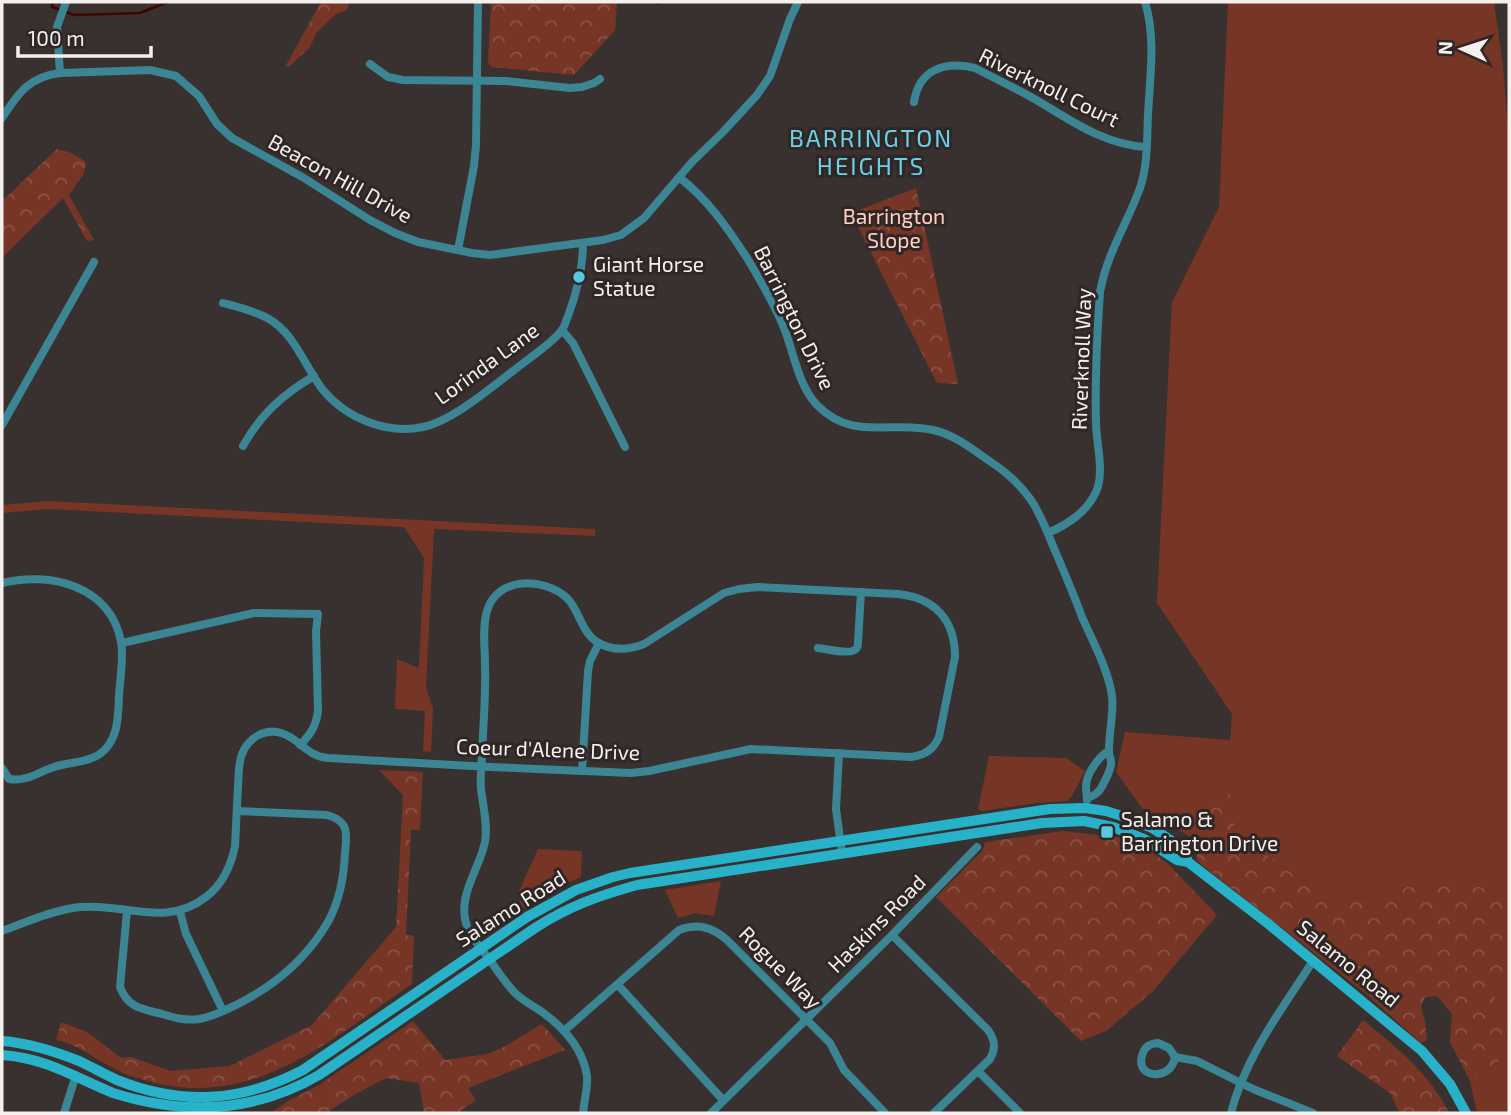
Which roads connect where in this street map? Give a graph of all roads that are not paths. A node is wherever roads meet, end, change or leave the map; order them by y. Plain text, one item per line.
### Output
1 (66, 2) edge
2 (478, 2) edge
3 (798, 2) edge
4 (1145, 2) edge
5 (370, 64) dead end
6 (60, 73) junction
7 (600, 79) dead end
8 (476, 80) junction
9 (914, 102) dead end
10 (2, 118) edge
11 (1146, 147) junction
12 (679, 177) junction
13 (583, 243) junction
14 (458, 250) junction
15 (94, 262) dead end
16 (223, 303) dead end
17 (562, 330) junction
18 (314, 376) junction
19 (2, 425) edge
20 (243, 446) dead end
21 (625, 447) dead end
22 (1048, 533) junction
23 (2, 583) edge
24 (861, 592) junction
25 (122, 643) junction
26 (599, 643) junction
27 (818, 648) dead end
28 (300, 745) junction
29 (1108, 751) junction
30 (839, 753) junction
31 (481, 766) junction
32 (2, 768) edge
33 (582, 771) junction
34 (1087, 803) junction
35 (237, 811) junction
36 (1084, 821) junction
37 (840, 841) junction
38 (977, 847) dead end
39 (842, 853) junction
40 (1188, 862) junction
41 (127, 911) junction
42 (180, 912) junction
43 (2, 931) edge
44 (892, 934) junction
45 (481, 948) junction
46 (489, 959) junction
47 (1313, 961) junction
48 (618, 985) junction
49 (223, 1011) junction
50 (806, 1018) junction
51 (564, 1031) junction
52 (2, 1041) edge
53 (2, 1055) edge
54 (1175, 1057) junction
55 (978, 1071) junction
56 (76, 1075) junction
57 (1241, 1083) junction
58 (251, 1091) junction
59 (723, 1100) junction
60 (254, 1108) edge
61 (64, 1113) edge
62 (583, 1113) edge
63 (711, 1113) edge
64 (885, 1113) edge
65 (934, 1113) edge
66 (1020, 1113) edge
67 (1231, 1113) edge
68 (1313, 1113) edge
69 (1466, 1113) edge

1 - 6 street
2 - 8 street
3 - 12 street, Beacon Hill Drive
4 - 11 street, Riverknoll Way
5 - 8 street
6 - 10 street, Beacon Hill Drive
6 - 14 street, Beacon Hill Drive
7 - 8 street
8 - 14 street
9 - 11 street, Riverknoll Court
11 - 22 street, Riverknoll Way
12 - 13 street, Beacon Hill Drive
12 - 22 street, Barrington Drive
13 - 14 street, Beacon Hill Drive
13 - 17 street, Lorinda Lane
15 - 19 street
16 - 18 street, Lorinda Lane
17 - 18 street, Lorinda Lane
17 - 21 street
18 - 20 street
22 - 29 street, Barrington Drive
23 - 25 street
24 - 26 street, Coeur d'Alene Drive
24 - 27 street
24 - 30 street, Coeur d'Alene Drive
25 - 28 street
25 - 32 street
26 - 31 street
26 - 33 street
28 - 31 street, Coeur d'Alene Drive
28 - 35 street, Coeur d'Alene Drive
29 - 34 street, Barrington Drive
29 - 34 street, Barrington Drive
30 - 33 street, Coeur d'Alene Drive
30 - 37 street
31 - 33 street, Coeur d'Alene Drive
31 - 45 street
34 - 36 street, Barrington Drive
34 - 37 main road, Salamo Road
34 - 40 main road, Salamo Road
35 - 42 street, Coeur d'Alene Drive
35 - 49 street
36 - 39 main road, Salamo Road
36 - 40 main road, Salamo Road
37 - 39 street
37 - 45 main road, Salamo Road
38 - 44 street, Haskins Road
39 - 46 main road, Salamo Road
40 - 47 main road, Salamo Road
41 - 42 street
41 - 43 street
41 - 49 street
42 - 49 street
44 - 50 street, Haskins Road
44 - 55 street
45 - 46 street
45 - 58 main road, Salamo Road
46 - 51 street
46 - 60 main road, Salamo Road
47 - 57 street
47 - 69 main road, Salamo Road
48 - 50 street, Rogue Way
48 - 51 street, Rogue Way
48 - 59 street
50 - 59 street, Haskins Road
50 - 64 street, Rogue Way
51 - 62 street
52 - 58 main road, Salamo Road
53 - 56 main road, Salamo Road
54 - 54 street
54 - 57 street
55 - 65 street
55 - 66 street
56 - 60 main road, Salamo Road
56 - 61 street
57 - 67 street
57 - 68 street
58 - 60 main road
59 - 63 street, Haskins Road

